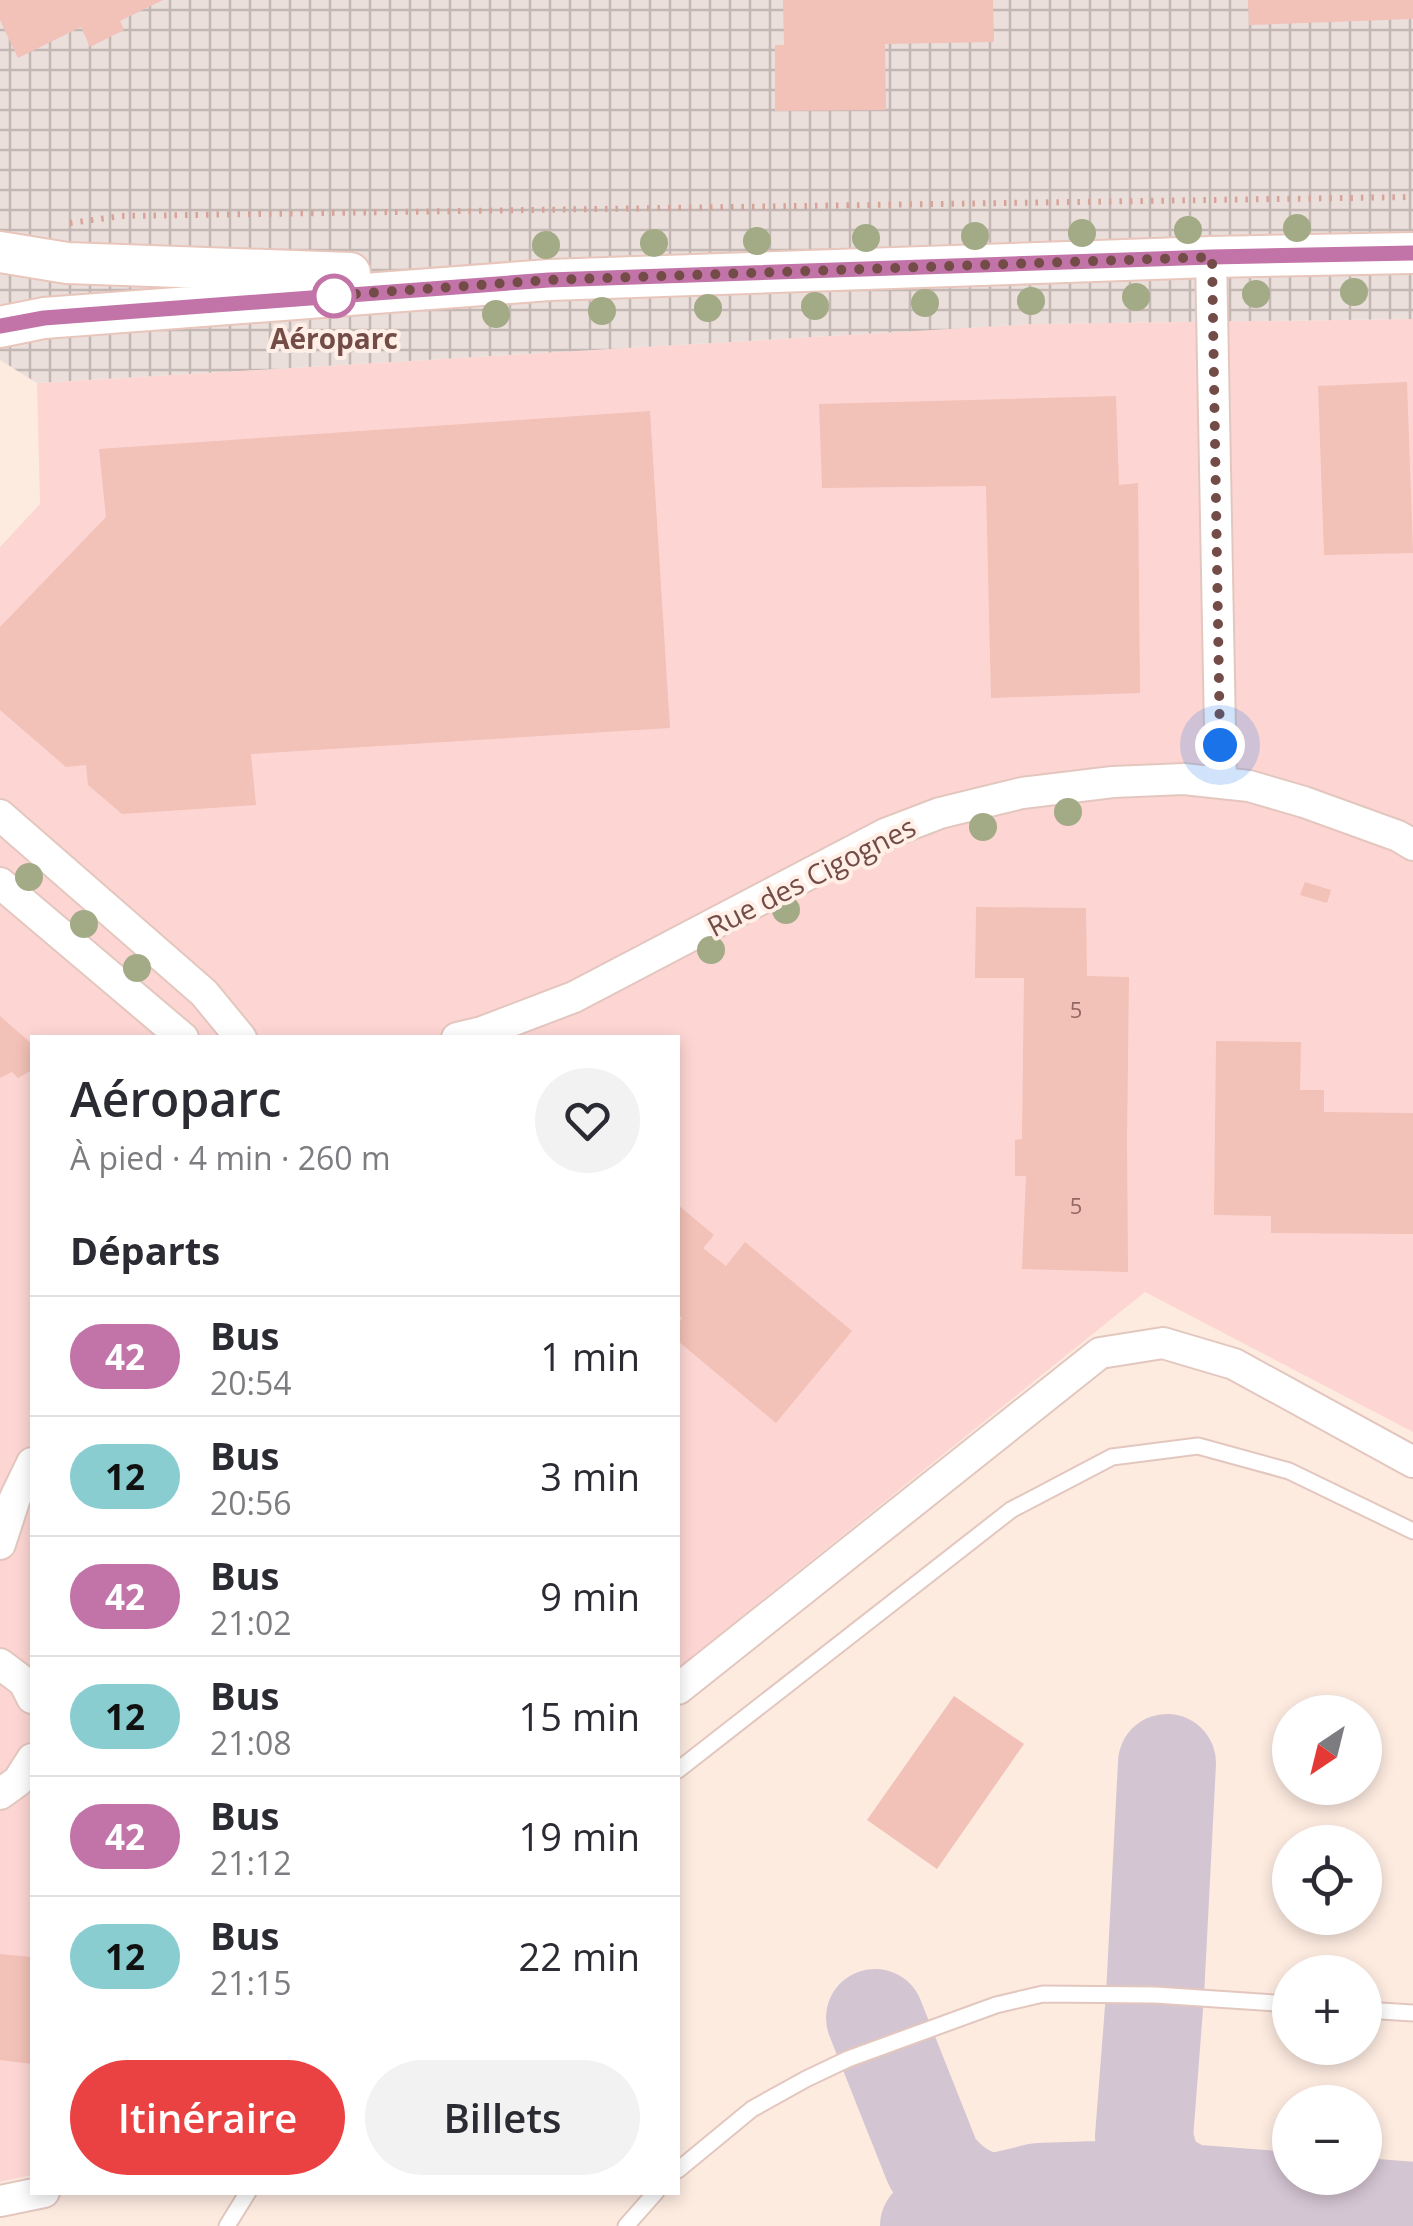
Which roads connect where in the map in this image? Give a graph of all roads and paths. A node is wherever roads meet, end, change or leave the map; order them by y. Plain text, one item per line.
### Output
1 (1413, 198) edge
2 (68, 223) dead end
3 (0, 252) edge
4 (1413, 253) edge
5 (1212, 257) junction
6 (549, 280) junction
7 (0, 326) edge
8 (1220, 783) junction
9 (0, 815) edge
10 (1413, 845) edge
11 (0, 883) edge
12 (179, 1035) edge
13 (238, 1035) edge
14 (469, 1035) edge
15 (1413, 1462) edge
16 (30, 1467) edge
17 (1413, 1531) edge
18 (0, 1544) edge
19 (0, 1664) edge
20 (680, 1687) edge
21 (30, 1694) edge
22 (30, 1762) edge
23 (680, 1768) edge
24 (0, 1794) edge
25 (1272, 2003) edge
26 (1382, 2011) edge
27 (1413, 2013) edge
28 (680, 2168) edge
29 (30, 2195) edge
30 (246, 2195) edge
31 (653, 2195) edge
32 (0, 2201) edge
33 (226, 2226) edge
34 (626, 2226) edge

1 - 2 path
3 - 6 main road
4 - 5 main road
5 - 6 main road
5 - 8 street
6 - 7 main road
8 - 10 street, Rue des Cigognes
8 - 14 street, Rue des Cigognes
9 - 13 street
11 - 12 street
15 - 20 street
16 - 18 street
17 - 23 lane
19 - 21 street
22 - 24 street
25 - 28 lane
26 - 27 lane
29 - 32 street
30 - 33 lane
31 - 34 lane

